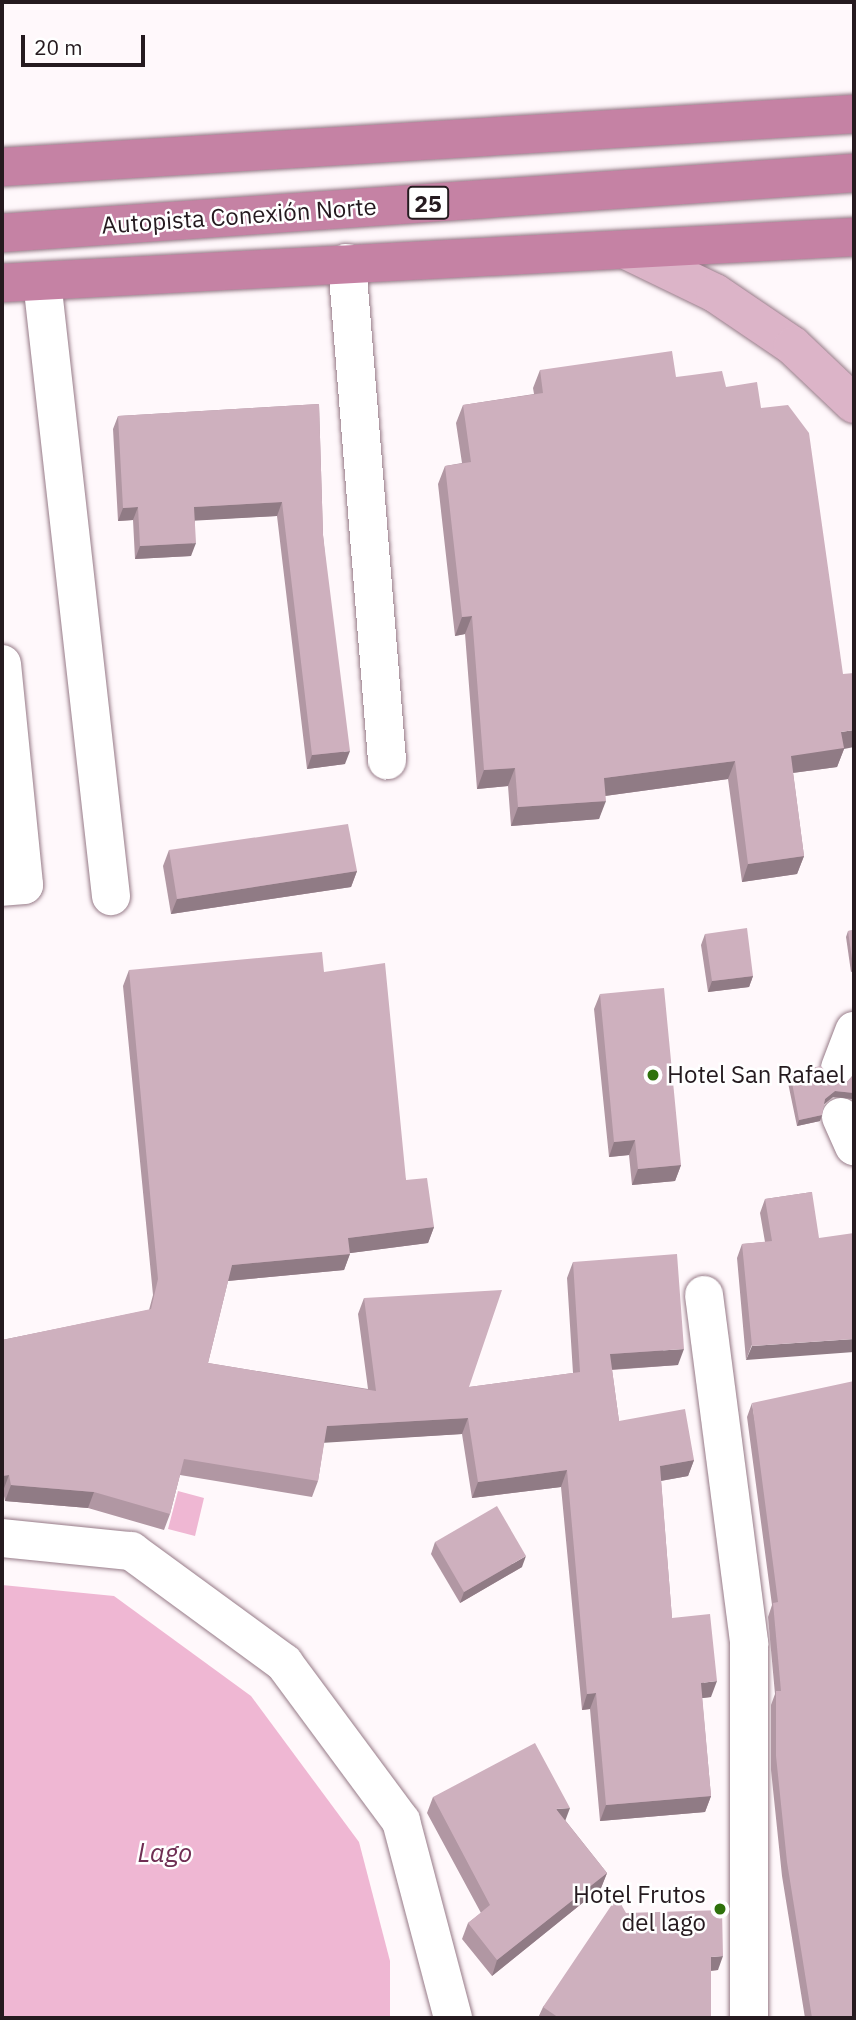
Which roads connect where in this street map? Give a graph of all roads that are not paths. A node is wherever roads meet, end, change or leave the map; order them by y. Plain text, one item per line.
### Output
1 (854, 114) edge
2 (2, 167) edge
3 (854, 173) edge
4 (2, 233) edge
5 (854, 237) edge
6 (630, 252) junction
7 (347, 263) junction
8 (42, 281) junction
9 (2, 284) edge
10 (854, 404) edge
11 (2, 664) edge
12 (387, 760) dead end
13 (2, 887) edge
14 (111, 897) dead end
15 (854, 1031) edge
16 (840, 1068) dead end
17 (704, 1295) dead end
18 (2, 1538) edge
19 (453, 2018) edge
20 (749, 2018) edge

1 - 2 highway
3 - 4 highway, Autopista Conexión Norte / 25
5 - 6 highway
6 - 7 highway
6 - 10 main road
7 - 8 highway
7 - 12 street
8 - 9 highway
8 - 14 street
11 - 13 street
15 - 16 street
17 - 20 street
18 - 19 street

